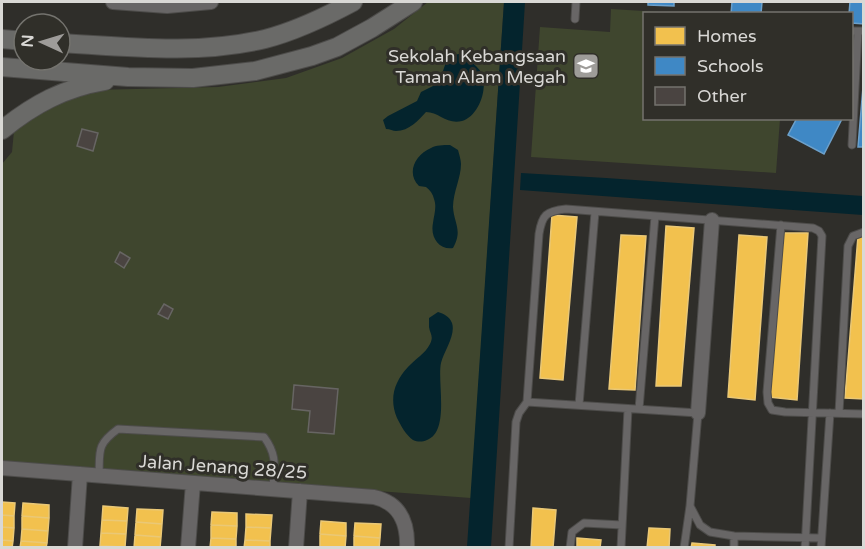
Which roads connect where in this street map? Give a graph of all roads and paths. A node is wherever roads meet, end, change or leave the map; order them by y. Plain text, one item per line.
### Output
1 (113, 2) edge
2 (211, 2) edge
3 (353, 2) edge
4 (413, 2) edge
5 (576, 2) edge
6 (575, 19) dead end
7 (858, 31) edge
8 (72, 44) edge
9 (2, 67) edge
10 (128, 77) junction
11 (2, 130) edge
12 (852, 145) dead end
13 (595, 212) junction
14 (655, 216) junction
15 (712, 220) junction
16 (781, 225) junction
17 (864, 232) edge
18 (527, 402) junction
19 (579, 405) junction
20 (628, 409) junction
21 (639, 409) junction
22 (814, 412) junction
23 (698, 413) junction
24 (830, 413) junction
25 (839, 413) junction
26 (864, 414) edge
27 (2, 468) edge
28 (80, 474) junction
29 (99, 476) junction
30 (193, 483) junction
31 (273, 489) junction
32 (300, 491) junction
33 (690, 506) junction
34 (622, 525) junction
35 (734, 536) junction
36 (806, 537) junction
37 (821, 538) junction
38 (75, 548) edge
39 (189, 548) edge
40 (297, 548) edge
41 (407, 548) edge
42 (508, 548) edge
43 (570, 548) edge
44 (621, 548) edge
45 (684, 548) edge
46 (734, 548) edge
47 (805, 548) edge
48 (821, 548) edge

1 - 2 street
3 - 8 main road
4 - 10 main road
5 - 6 lane
7 - 12 lane
9 - 10 main road
10 - 11 main road
13 - 14 lane
13 - 18 lane
13 - 19 lane
14 - 15 lane
14 - 21 lane
15 - 16 lane
15 - 23 street
16 - 22 lane
16 - 22 lane
17 - 25 lane
18 - 19 lane
18 - 42 lane
19 - 20 lane
20 - 21 lane
20 - 34 lane
21 - 23 lane
22 - 24 lane
22 - 36 lane
23 - 33 lane
24 - 25 lane
24 - 37 lane
25 - 26 lane
27 - 28 street, Jalan Jenang 28/25
28 - 29 street, Jalan Jenang 28/25
28 - 38 street
29 - 30 street, Jalan Jenang 28/25
29 - 31 lane
30 - 31 street, Jalan Jenang 28/25
30 - 39 street
31 - 32 street, Jalan Jenang 28/25
32 - 40 street
32 - 41 street, Jalan Jenang 28/25
33 - 35 lane
33 - 45 lane
34 - 43 lane
34 - 44 lane
35 - 36 lane
35 - 46 lane
36 - 37 lane
36 - 47 lane
37 - 48 lane

